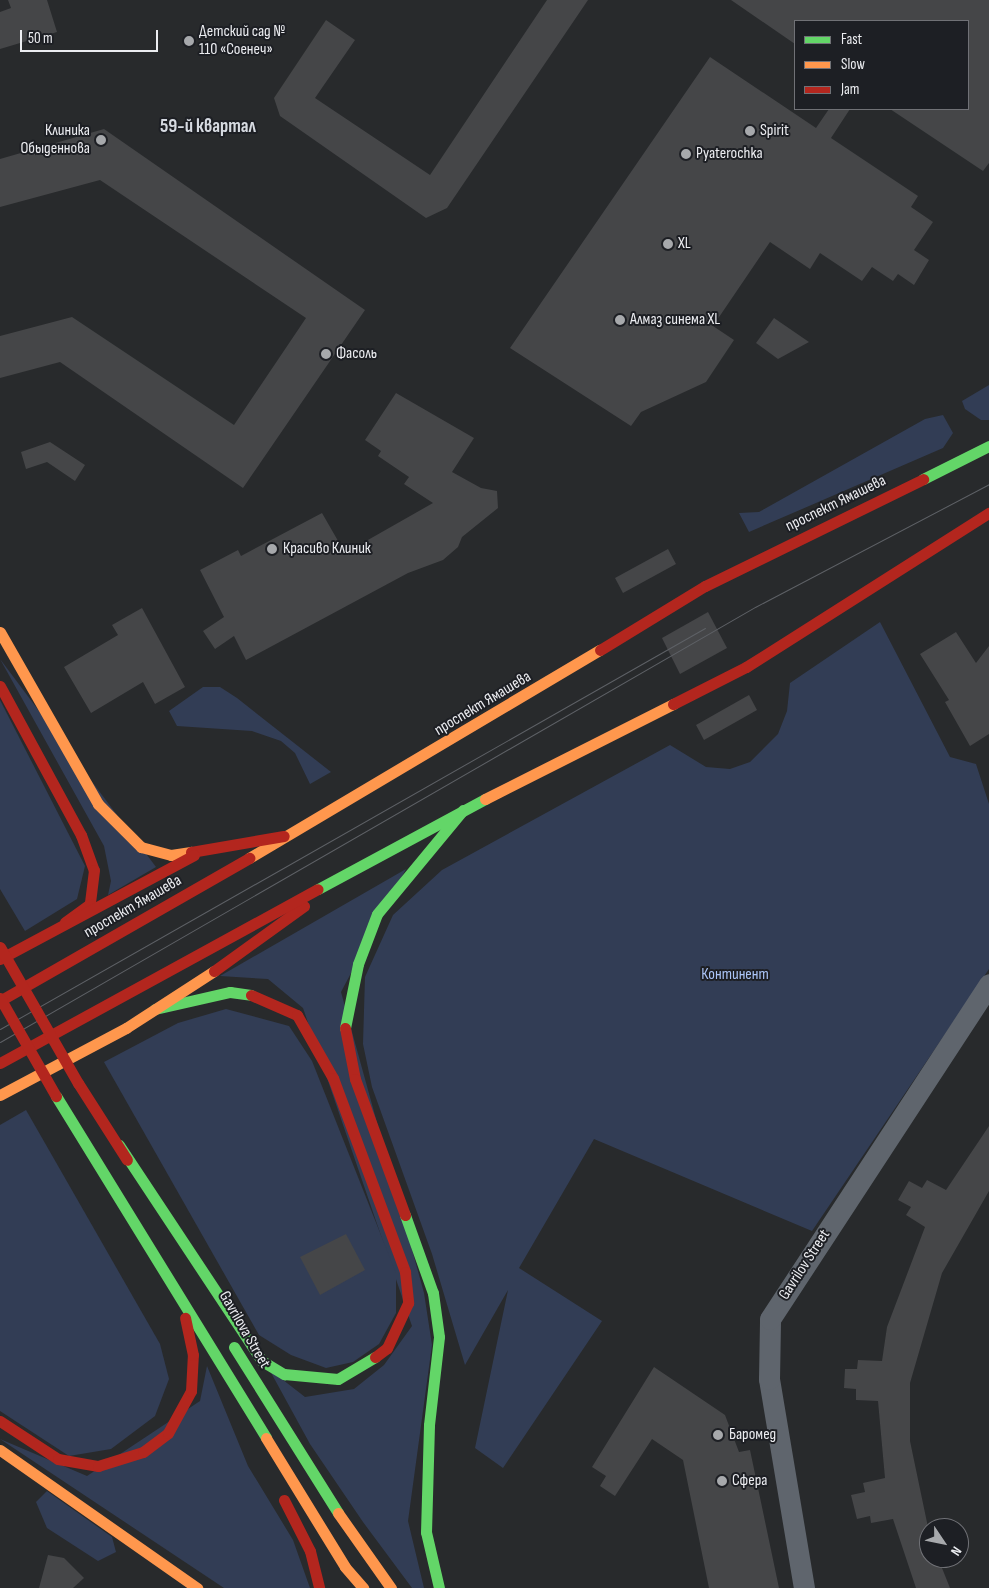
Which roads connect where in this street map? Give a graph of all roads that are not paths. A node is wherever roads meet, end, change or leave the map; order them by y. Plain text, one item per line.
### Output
1 (989, 446) edge
2 (989, 512) edge
3 (0, 632) edge
4 (0, 686) edge
5 (463, 810) junction
6 (288, 836) junction
7 (200, 852) junction
8 (349, 871) junction
9 (65, 922) junction
10 (0, 947) edge
11 (0, 959) edge
12 (989, 984) edge
13 (0, 999) edge
14 (155, 1009) junction
15 (0, 1063) edge
16 (0, 1095) edge
17 (119, 1145) junction
18 (182, 1302) junction
19 (220, 1322) dead end
20 (229, 1339) dead end
21 (0, 1421) edge
22 (257, 1423) junction
23 (0, 1450) edge
24 (197, 1588) edge
25 (319, 1588) edge
26 (363, 1588) edge
27 (391, 1588) edge
28 (439, 1588) edge
29 (804, 1588) edge

1 - 6 main road, проспект Ямашева
2 - 5 main road
3 - 7 main road
4 - 9 main road
5 - 8 main road
5 - 28 main road
6 - 7 main road
6 - 13 main road, проспект Ямашева
7 - 9 main road
8 - 14 main road
8 - 15 main road
9 - 11 main road
10 - 17 main road, Gavrilova Street, bridge
12 - 29 street, Gavrilov Street
13 - 18 main road, bridge
14 - 16 main road
14 - 17 main road
17 - 19 main road, Gavrilova Street
18 - 21 main road
18 - 22 main road
20 - 27 main road, Gavrilova Street
22 - 25 main road
22 - 26 main road
23 - 24 main road

